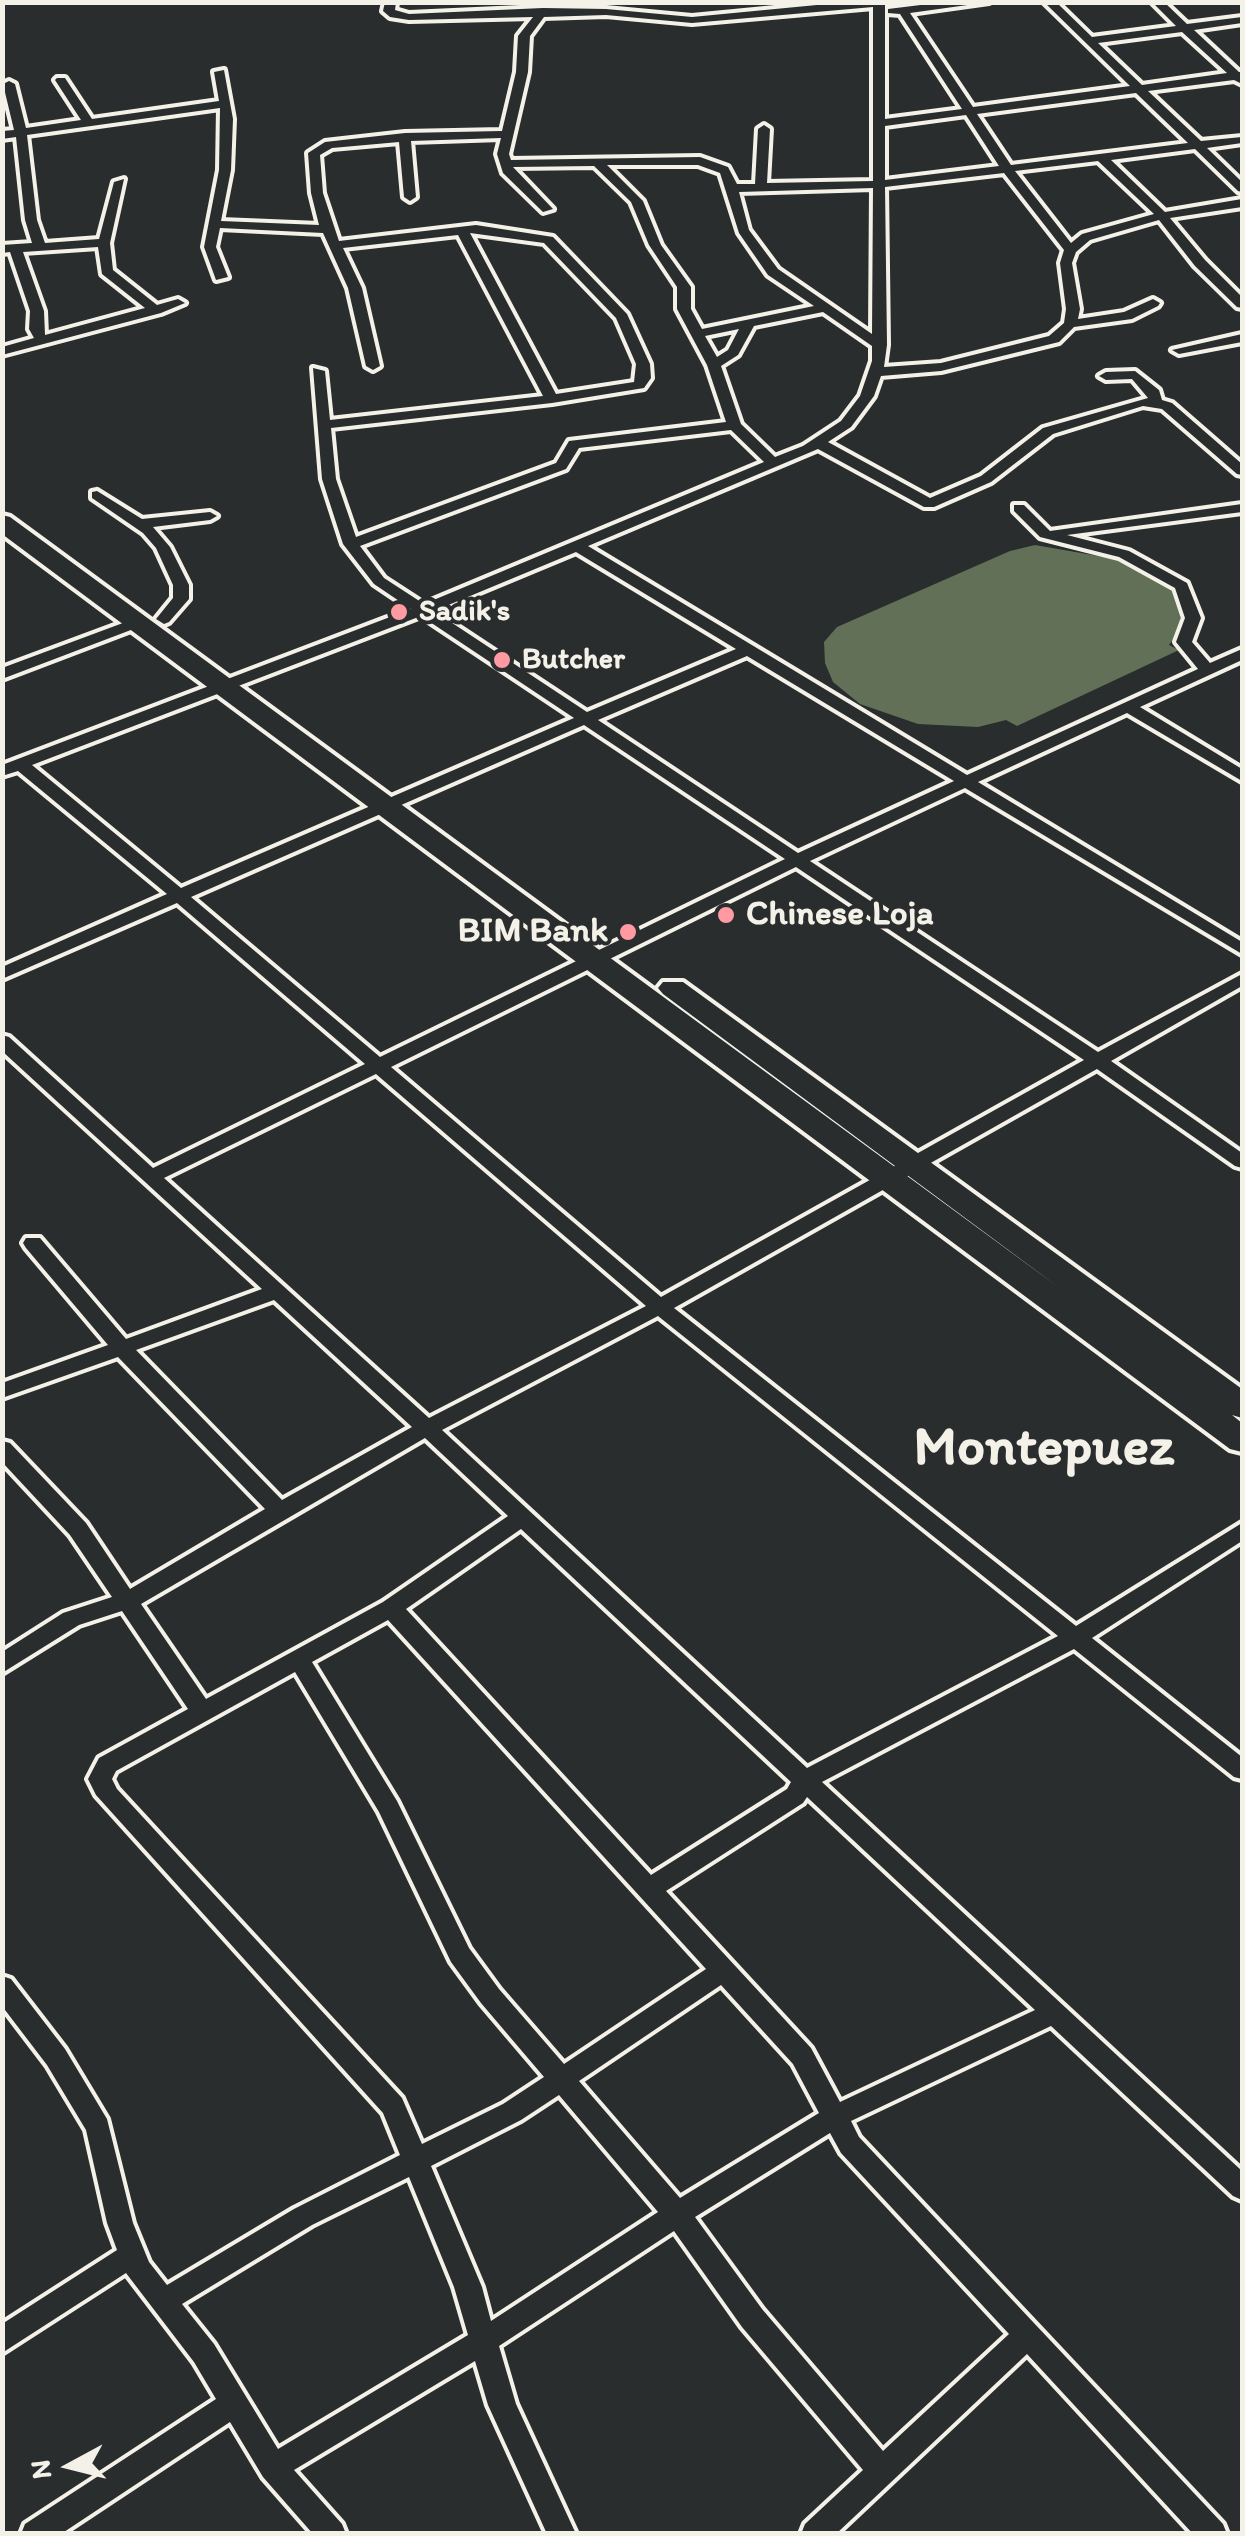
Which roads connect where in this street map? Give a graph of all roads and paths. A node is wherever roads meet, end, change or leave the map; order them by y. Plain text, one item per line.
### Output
1 (391, 2) edge
2 (552, 2) edge
3 (780, 2) edge
4 (984, 2) edge
5 (1049, 2) edge
6 (1157, 2) edge
7 (879, 6) edge
8 (493, 9) edge
9 (802, 10) junction
10 (903, 10) junction
11 (537, 15) junction
12 (1242, 20) edge
13 (1184, 28) junction
14 (1088, 41) junction
15 (220, 72) dead end
16 (1240, 77) edge
17 (61, 80) dead end
18 (9, 84) dead end
19 (1140, 91) junction
20 (226, 104) junction
21 (973, 113) junction
22 (88, 123) junction
23 (880, 123) junction
24 (764, 130) dead end
25 (20, 132) junction
26 (507, 134) junction
27 (2, 135) edge
28 (405, 137) junction
29 (1242, 140) edge
30 (1199, 147) junction
31 (1103, 159) junction
32 (598, 163) junction
33 (505, 164) junction
34 (1008, 170) junction
35 (120, 182) dead end
36 (881, 184) junction
37 (761, 187) junction
38 (732, 188) junction
39 (1242, 188) edge
40 (410, 197) dead end
41 (1242, 203) edge
42 (546, 209) dead end
43 (1161, 216) junction
44 (212, 224) junction
45 (327, 229) junction
46 (462, 230) junction
47 (104, 242) junction
48 (334, 246) junction
49 (40, 247) junction
50 (9, 249) edge
51 (1070, 250) junction
52 (221, 277) dead end
53 (178, 303) dead end
54 (1154, 303) dead end
55 (1242, 304) edge
56 (823, 308) junction
57 (156, 310) junction
58 (750, 324) junction
59 (1070, 324) junction
60 (698, 334) junction
61 (1242, 338) edge
62 (42, 342) junction
63 (880, 344) junction
64 (1179, 350) dead end
65 (2, 351) edge
66 (714, 365) junction
67 (373, 366) dead end
68 (318, 371) dead end
69 (876, 372) junction
70 (1106, 376) dead end
71 (552, 399) junction
72 (1156, 402) junction
73 (324, 425) junction
74 (734, 425) junction
75 (818, 443) junction
76 (774, 464) junction
77 (1242, 471) edge
78 (97, 495) dead end
79 (2, 500) edge
80 (1019, 508) dead end
81 (1242, 508) edge
82 (210, 516) dead end
83 (2, 522) edge
84 (138, 524) junction
85 (1045, 534) junction
86 (350, 544) junction
87 (577, 546) junction
88 (66, 557) junction
89 (423, 610) junction
90 (151, 620) junction
91 (750, 649) junction
92 (1242, 654) edge
93 (5, 670) edge
94 (1207, 670) junction
95 (235, 682) junction
96 (1128, 707) junction
97 (586, 718) junction
98 (11, 768) edge
99 (1242, 776) edge
100 (971, 781) junction
101 (396, 800) junction
102 (797, 860) junction
103 (181, 896) junction
104 (1242, 949) edge
105 (606, 953) junction
106 (2, 974) edge
107 (1242, 980) edge
108 (2, 1041) edge
109 (1097, 1060) junction
110 (377, 1063) junction
111 (1242, 1162) edge
112 (900, 1169) junction
113 (151, 1177) junction
114 (34, 1243) dead end
115 (275, 1292) junction
116 (1070, 1295) junction
117 (660, 1307) junction
118 (123, 1349) junction
119 (2, 1391) edge
120 (1242, 1406) edge
121 (428, 1430) junction
122 (1242, 1440) edge
123 (2, 1448) edge
124 (281, 1512) junction
125 (520, 1519) junction
126 (1242, 1531) edge
127 (129, 1600) junction
128 (391, 1608) junction
129 (1076, 1637) junction
130 (298, 1658) junction
131 (2, 1664) edge
132 (202, 1712) junction
133 (1242, 1770) edge
134 (805, 1780) junction
135 (650, 1889) junction
136 (724, 1970) junction
137 (2, 1986) edge
138 (1054, 2013) junction
139 (562, 2080) junction
140 (834, 2117) junction
141 (414, 2158) junction
142 (1242, 2188) edge
143 (677, 2214) junction
144 (133, 2254) junction
145 (164, 2301) junction
146 (1026, 2336) junction
147 (2, 2340) edge
148 (482, 2342) junction
149 (234, 2403) junction
150 (273, 2467) junction
151 (882, 2472) junction
152 (35, 2534) edge
153 (332, 2534) edge
154 (562, 2534) edge
155 (816, 2534) edge
156 (1213, 2534) edge

1 - 8 street
2 - 11 street
3 - 9 street
4 - 10 street
5 - 14 street
6 - 13 street
7 - 9 street
7 - 10 street
7 - 23 street
8 - 11 street
9 - 11 street
10 - 21 street
11 - 26 street
12 - 13 street
13 - 14 street
13 - 16 street
14 - 19 street
15 - 20 street
16 - 19 street
17 - 22 street
18 - 25 street
19 - 21 street
19 - 30 street
20 - 22 street
20 - 44 street
21 - 23 street
21 - 34 street
22 - 25 street
23 - 36 street
24 - 37 street
25 - 27 street
25 - 49 street
26 - 28 street
26 - 33 street
28 - 40 street
28 - 45 street
29 - 30 street
30 - 31 street
30 - 39 street
31 - 34 street
31 - 43 street
32 - 33 street
32 - 38 street
32 - 60 street
33 - 42 street
34 - 36 street
34 - 51 street
35 - 47 street
36 - 37 street
36 - 63 street
37 - 38 street
38 - 56 street
41 - 43 street
43 - 51 street
43 - 55 street
44 - 45 street
44 - 52 street
45 - 48 street
46 - 48 street
46 - 71 street
46 - 71 street
47 - 49 street
47 - 57 street
48 - 67 street
49 - 50 street
50 - 62 street
51 - 59 street
53 - 57 street
54 - 59 street
56 - 58 street
56 - 63 street
57 - 62 street
58 - 60 street
58 - 66 street
59 - 69 street
60 - 66 street
61 - 64 street
62 - 65 street
63 - 69 street
66 - 74 street
68 - 73 street
69 - 75 street
70 - 72 street
71 - 73 street
72 - 75 street
72 - 77 street
73 - 86 street
74 - 76 street
74 - 86 street
75 - 76 street
76 - 87 street
78 - 84 street
79 - 88 main road
80 - 85 street
81 - 85 street
82 - 84 street
83 - 88 main road
84 - 90 street
85 - 94 street
86 - 89 street
87 - 89 street
87 - 91 street
88 - 90 main road
89 - 95 street
89 - 97 street
90 - 93 street
90 - 95 main road
91 - 97 street
91 - 100 street
92 - 94 street
94 - 96 street
95 - 98 street
95 - 101 main road
96 - 99 street
96 - 100 street
97 - 101 street
97 - 102 street
98 - 103 street
100 - 102 street
100 - 104 street
101 - 103 street
101 - 105 main road
102 - 105 street
102 - 109 street
103 - 106 street
103 - 110 street
105 - 110 street
105 - 112 main road
107 - 109 street
108 - 113 street
109 - 111 street
109 - 112 street
110 - 113 street
110 - 117 street
112 - 116 main road
112 - 117 street
113 - 115 street
114 - 118 street
115 - 118 street
115 - 121 street
116 - 120 main road
116 - 122 main road
117 - 121 street
117 - 129 street
118 - 119 street
118 - 124 street
121 - 124 street
121 - 125 street
123 - 127 street
124 - 127 street
125 - 128 street
125 - 134 street
126 - 129 street
127 - 131 street
127 - 132 street
128 - 130 street
128 - 135 street
129 - 133 street
129 - 134 street
130 - 132 street
130 - 139 street
132 - 141 street
134 - 135 street
134 - 138 street
135 - 136 street
136 - 139 street
136 - 140 street
137 - 144 street
138 - 140 street
138 - 142 street
139 - 141 street
139 - 143 street
140 - 143 street
140 - 146 street
141 - 145 street
141 - 148 street
143 - 148 street
143 - 151 street
144 - 145 street
144 - 147 street
145 - 149 street
146 - 151 street
146 - 156 street
148 - 150 street
148 - 154 street
149 - 150 street
149 - 152 street
150 - 153 street
151 - 155 street

